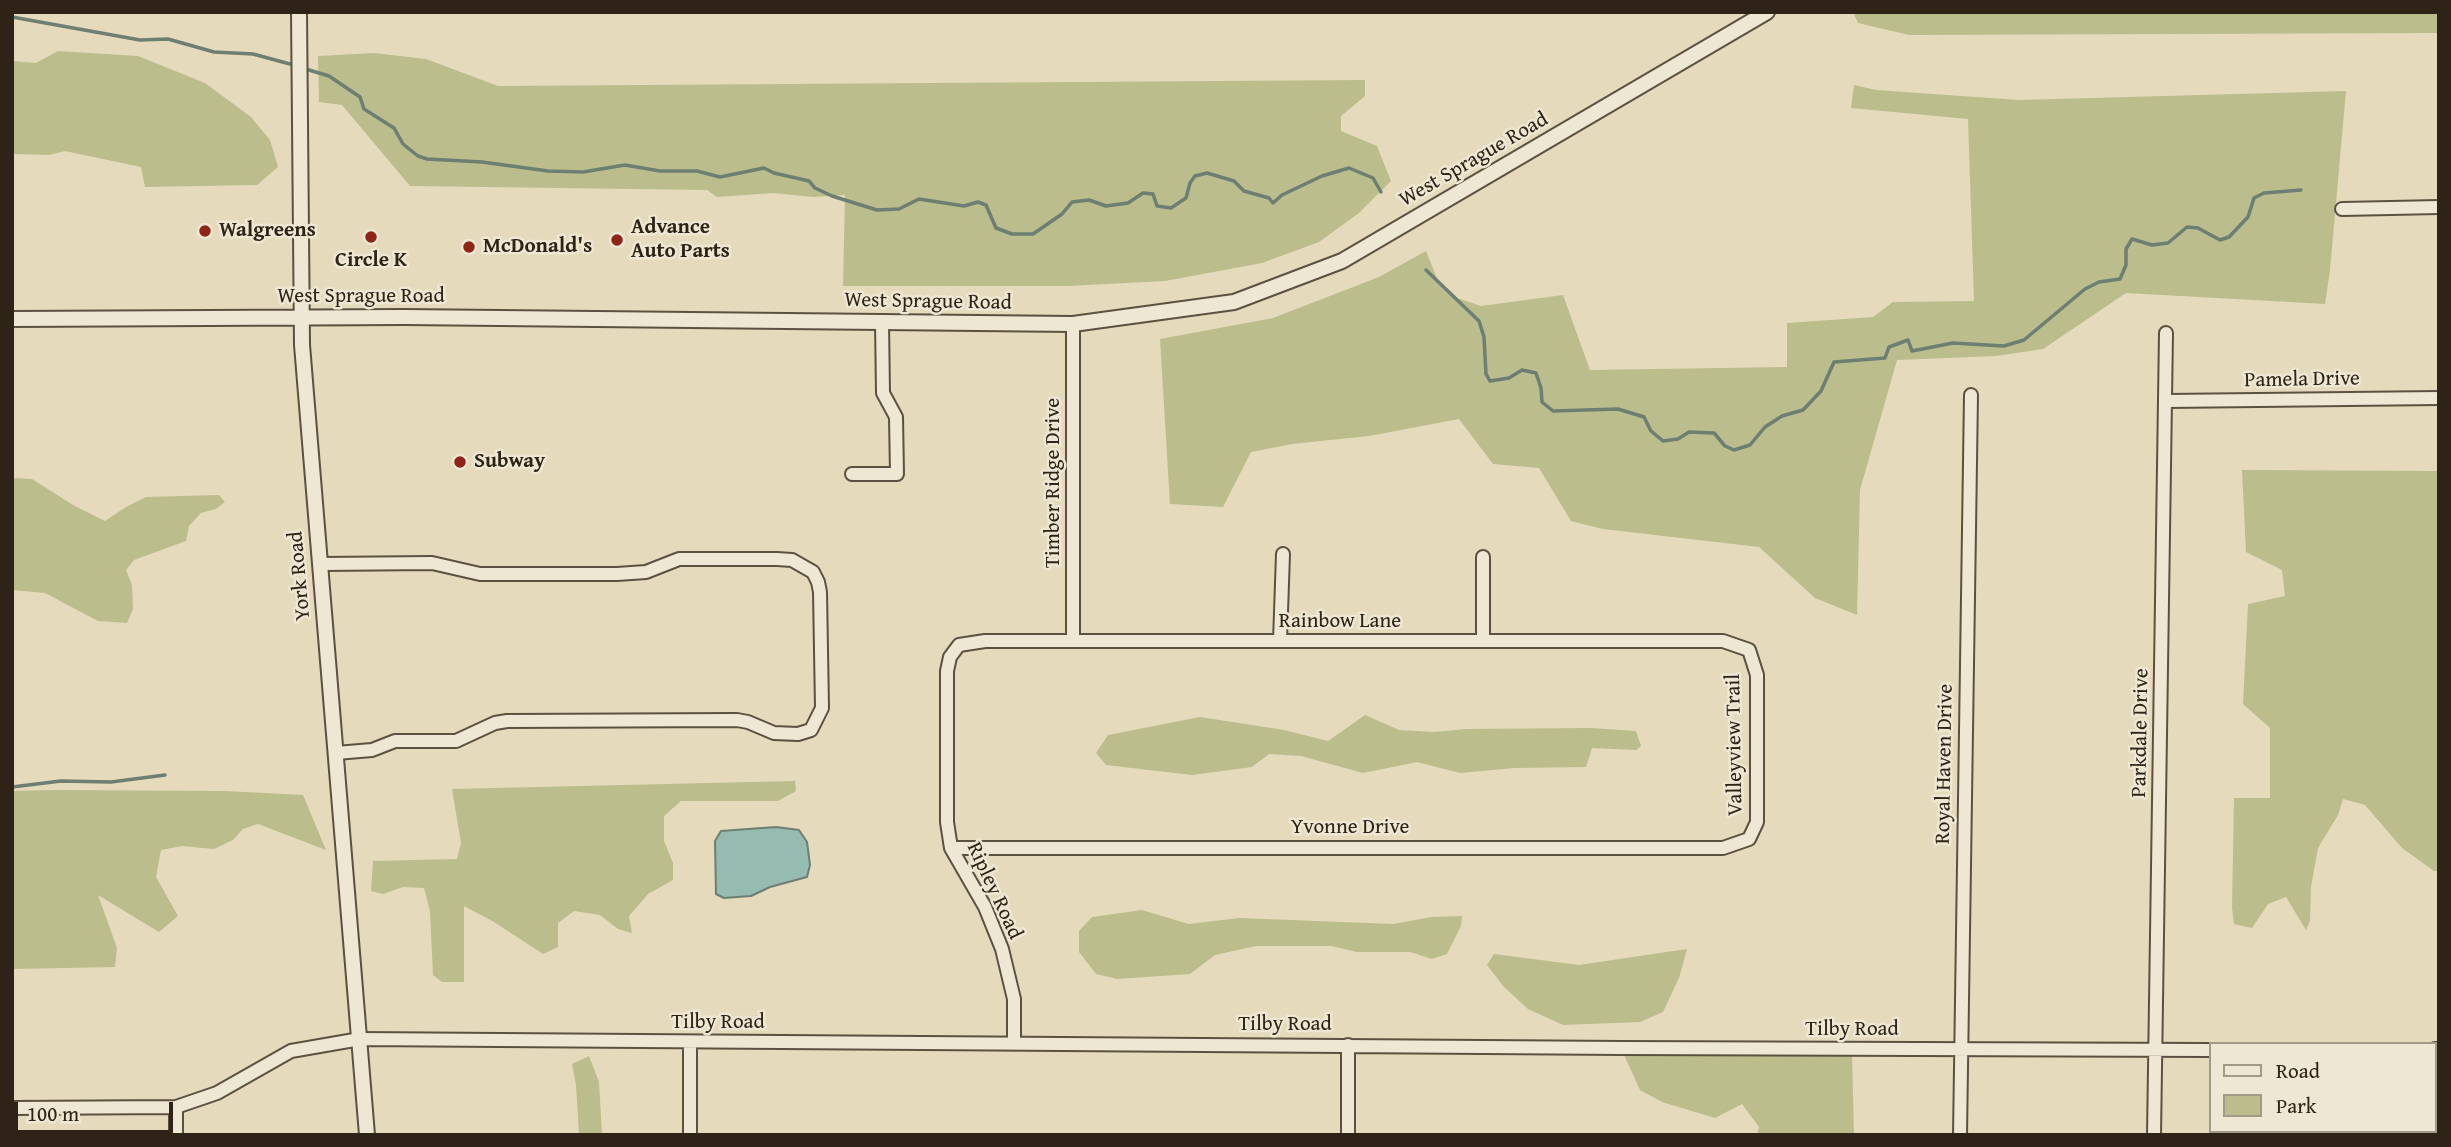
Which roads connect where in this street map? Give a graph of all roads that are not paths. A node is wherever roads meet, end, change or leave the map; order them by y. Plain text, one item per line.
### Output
1 (299, 12) edge
2 (1767, 12) edge
3 (2439, 207) edge
4 (2342, 209) dead end
5 (302, 317) junction
6 (12, 319) edge
7 (882, 322) junction
8 (1073, 324) junction
9 (2166, 333) dead end
10 (1971, 395) dead end
11 (2439, 398) edge
12 (2167, 401) junction
13 (852, 474) dead end
14 (1283, 554) dead end
15 (1483, 557) dead end
16 (321, 564) junction
17 (1073, 641) junction
18 (1280, 641) junction
19 (1483, 641) junction
20 (1749, 650) joint
21 (947, 671) joint
22 (336, 753) junction
23 (1749, 839) joint
24 (951, 848) junction
25 (359, 1039) junction
26 (690, 1042) junction
27 (1014, 1042) junction
28 (1348, 1045) junction
29 (2210, 1049) edge
30 (1960, 1050) junction
31 (2154, 1050) junction
32 (176, 1107) junction
33 (12, 1108) edge
34 (176, 1135) edge
35 (368, 1135) edge
36 (690, 1135) edge
37 (1348, 1135) edge
38 (1959, 1135) edge
39 (2154, 1135) edge

1 - 5 street, York Road
2 - 8 street, West Sprague Road
3 - 4 street
5 - 6 street, West Sprague Road
5 - 7 street, West Sprague Road
5 - 16 street, York Road
7 - 8 street, West Sprague Road
7 - 13 street
8 - 17 street, Timber Ridge Drive
9 - 12 street, Parkdale Drive
10 - 30 street, Royal Haven Drive
11 - 12 street, Pamela Drive
12 - 31 street, Parkdale Drive
14 - 18 street
15 - 19 street
16 - 22 street, York Road
16 - 22 street
17 - 18 street, Rainbow Lane
17 - 21 street, Rainbow Lane
18 - 19 street, Rainbow Lane
19 - 20 street, Rainbow Lane
20 - 23 street, Valleyview Trail
21 - 24 street, Ripley Road
22 - 25 street, York Road
23 - 24 street, Yvonne Drive
24 - 27 street, Ripley Road
25 - 26 street, Tilby Road
25 - 32 street, Tilby Road
25 - 35 street, York Road
26 - 27 street, Tilby Road
26 - 36 street
27 - 28 street, Tilby Road
28 - 30 street, Tilby Road
28 - 37 street
29 - 31 street, Tilby Road
30 - 31 street, Tilby Road
30 - 38 street, Royal Haven Drive
31 - 39 street, Parkdale Drive
32 - 33 street, Tilby Road
32 - 34 street

